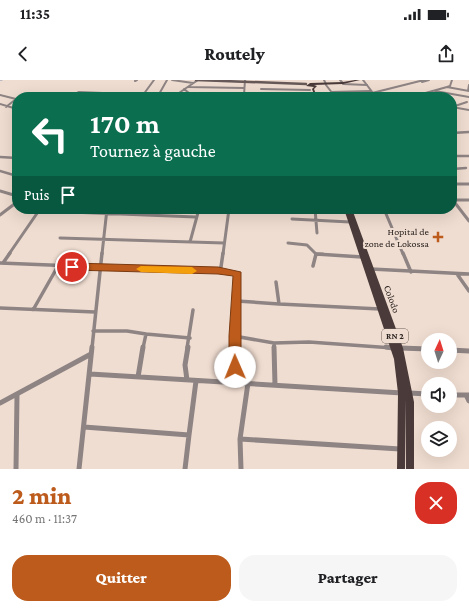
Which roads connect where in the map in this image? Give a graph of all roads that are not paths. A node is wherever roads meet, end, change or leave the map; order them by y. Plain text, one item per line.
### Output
1 (154, 80) edge
2 (167, 80) edge
3 (172, 80) edge
4 (197, 80) edge
5 (284, 80) edge
6 (306, 80) edge
7 (324, 80) edge
8 (340, 80) edge
9 (358, 80) edge
10 (362, 80) edge
11 (424, 80) edge
12 (429, 80) edge
13 (452, 80) edge
14 (245, 81) edge
15 (193, 83) junction
16 (261, 83) junction
17 (284, 83) junction
18 (343, 84) junction
19 (307, 85) junction
20 (313, 85) junction
21 (326, 85) junction
22 (367, 85) junction
23 (469, 85) edge
24 (188, 87) junction
25 (244, 88) junction
26 (448, 88) junction
27 (184, 89) junction
28 (261, 89) joint
29 (310, 90) joint
30 (432, 91) junction
31 (469, 91) edge
32 (145, 92) edge
33 (160, 92) edge
34 (180, 92) edge
35 (188, 92) edge
36 (244, 92) edge
37 (314, 92) edge
38 (331, 92) edge
39 (374, 92) edge
40 (379, 92) edge
41 (379, 92) edge
42 (428, 92) edge
43 (440, 92) edge
44 (447, 92) edge
45 (0, 95) edge
46 (457, 95) edge
47 (469, 97) edge
48 (12, 98) edge
49 (12, 102) edge
50 (468, 102) dead end
51 (0, 104) edge
52 (457, 105) edge
53 (6, 107) junction
54 (12, 108) edge
55 (457, 108) edge
56 (469, 110) edge
57 (457, 132) edge
58 (468, 132) edge
59 (457, 156) edge
60 (469, 156) edge
61 (1, 158) edge
62 (12, 158) edge
63 (466, 168) dead end
64 (457, 169) edge
65 (0, 171) edge
66 (12, 175) edge
67 (457, 184) edge
68 (469, 184) edge
69 (0, 191) edge
70 (12, 195) edge
71 (457, 199) edge
72 (469, 200) edge
73 (457, 205) edge
74 (12, 206) edge
75 (0, 214) edge
76 (36, 214) edge
77 (106, 214) edge
78 (151, 214) edge
79 (197, 214) edge
80 (228, 214) edge
81 (316, 214) edge
82 (348, 214) edge
83 (352, 214) edge
84 (387, 214) edge
85 (196, 217) junction
86 (292, 219) dead end
87 (317, 220) junction
88 (469, 221) edge
89 (350, 222) junction
90 (318, 233) dead end
91 (60, 238) dead end
92 (103, 239) junction
93 (190, 242) junction
94 (288, 242) dead end
95 (224, 243) junction
96 (316, 254) junction
97 (362, 257) junction
98 (1, 263) edge
99 (58, 266) junction
100 (313, 266) dead end
101 (100, 268) junction
102 (371, 269) junction
103 (218, 270) junction
104 (411, 272) junction
105 (458, 274) junction
106 (469, 274) edge
107 (276, 282) dead end
108 (469, 291) edge
109 (237, 302) junction
110 (279, 304) junction
111 (0, 308) edge
112 (380, 309) junction
113 (33, 310) junction
114 (193, 310) dead end
115 (95, 312) junction
116 (93, 332) junction
117 (146, 334) junction
118 (234, 336) junction
119 (190, 338) junction
120 (274, 343) junction
121 (397, 348) junction
122 (421, 349) edge
123 (457, 350) edge
124 (469, 351) edge
125 (91, 354) junction
126 (90, 374) junction
127 (138, 377) junction
128 (187, 380) junction
129 (196, 381) junction
130 (235, 382) junction
131 (248, 383) junction
132 (275, 385) junction
133 (402, 393) junction
134 (409, 393) junction
135 (421, 394) edge
136 (17, 395) junction
137 (457, 395) edge
138 (468, 395) edge
139 (469, 401) edge
140 (0, 402) edge
141 (84, 427) junction
142 (189, 435) junction
143 (240, 439) junction
144 (402, 450) junction
145 (16, 469) edge
146 (79, 469) edge
147 (185, 469) edge
148 (241, 469) edge
149 (401, 469) edge
150 (410, 469) edge

1 - 32 street
2 - 33 street
3 - 15 street
4 - 14 main road
4 - 15 street
5 - 17 street
6 - 19 main road
6 - 20 main road
7 - 21 street
8 - 18 street
9 - 18 main road
10 - 18 main road
10 - 22 street
11 - 40 street
12 - 41 street
13 - 26 street
14 - 16 main road
14 - 25 street
15 - 24 street
16 - 17 main road
16 - 28 street
17 - 19 main road
18 - 21 main road
18 - 22 street
19 - 20 main road
19 - 29 main road
20 - 21 main road
20 - 37 main road
21 - 38 street
22 - 39 street
23 - 31 street
24 - 25 street
24 - 27 street
25 - 36 street
26 - 30 street
26 - 31 street
26 - 44 street
27 - 34 street
27 - 35 street
28 - 29 street
30 - 42 street
30 - 43 street
45 - 48 street
46 - 47 street
49 - 53 street
50 - 52 street
51 - 53 street
53 - 54 street
55 - 56 street
57 - 58 street
59 - 60 street
61 - 62 street
63 - 64 street
65 - 66 street
67 - 68 street
69 - 70 street
71 - 72 street
73 - 88 street
74 - 75 street
76 - 98 street
77 - 92 street
78 - 85 street
79 - 85 street
80 - 95 street
81 - 87 street
82 - 89 main road, Colodo / RN 2
83 - 102 main road, Colodo / RN 2
84 - 104 street
85 - 93 street
86 - 87 street
87 - 89 street
87 - 90 street
89 - 97 main road, Colodo / RN 2
91 - 92 street
92 - 93 street
92 - 101 street
93 - 95 street
94 - 96 street
95 - 103 street
96 - 97 street
96 - 100 street
97 - 112 main road, Colodo / RN 2
98 - 99 street
99 - 101 street
99 - 113 street
101 - 103 street
101 - 115 street
102 - 104 street
102 - 121 main road, Colodo / RN 2
103 - 109 street
104 - 105 street
105 - 106 street
105 - 108 street
107 - 110 street
109 - 110 street
109 - 118 street
110 - 112 street
111 - 113 street
112 - 121 main road, Colodo / RN 2
113 - 115 street
114 - 119 street
115 - 116 street
116 - 117 street
116 - 125 street
117 - 119 street
117 - 127 street
118 - 120 street
118 - 130 street
119 - 128 street
120 - 121 street
120 - 132 street
121 - 122 street
121 - 133 main road, Colodo / RN 2
121 - 134 main road, Colodo / RN 2
123 - 124 street
125 - 126 street
125 - 136 street
126 - 127 street
126 - 141 street
127 - 128 street
128 - 129 street
129 - 130 street
129 - 142 street
130 - 131 street
131 - 132 street
131 - 143 street
132 - 133 street
133 - 144 main road, Colodo / RN 2
134 - 135 street
134 - 150 main road, Colodo / RN 2
136 - 140 street
136 - 145 street
137 - 138 street
138 - 139 street
141 - 142 street
141 - 146 street
142 - 147 street
143 - 144 street
143 - 148 street
144 - 149 main road, Colodo / RN 2

